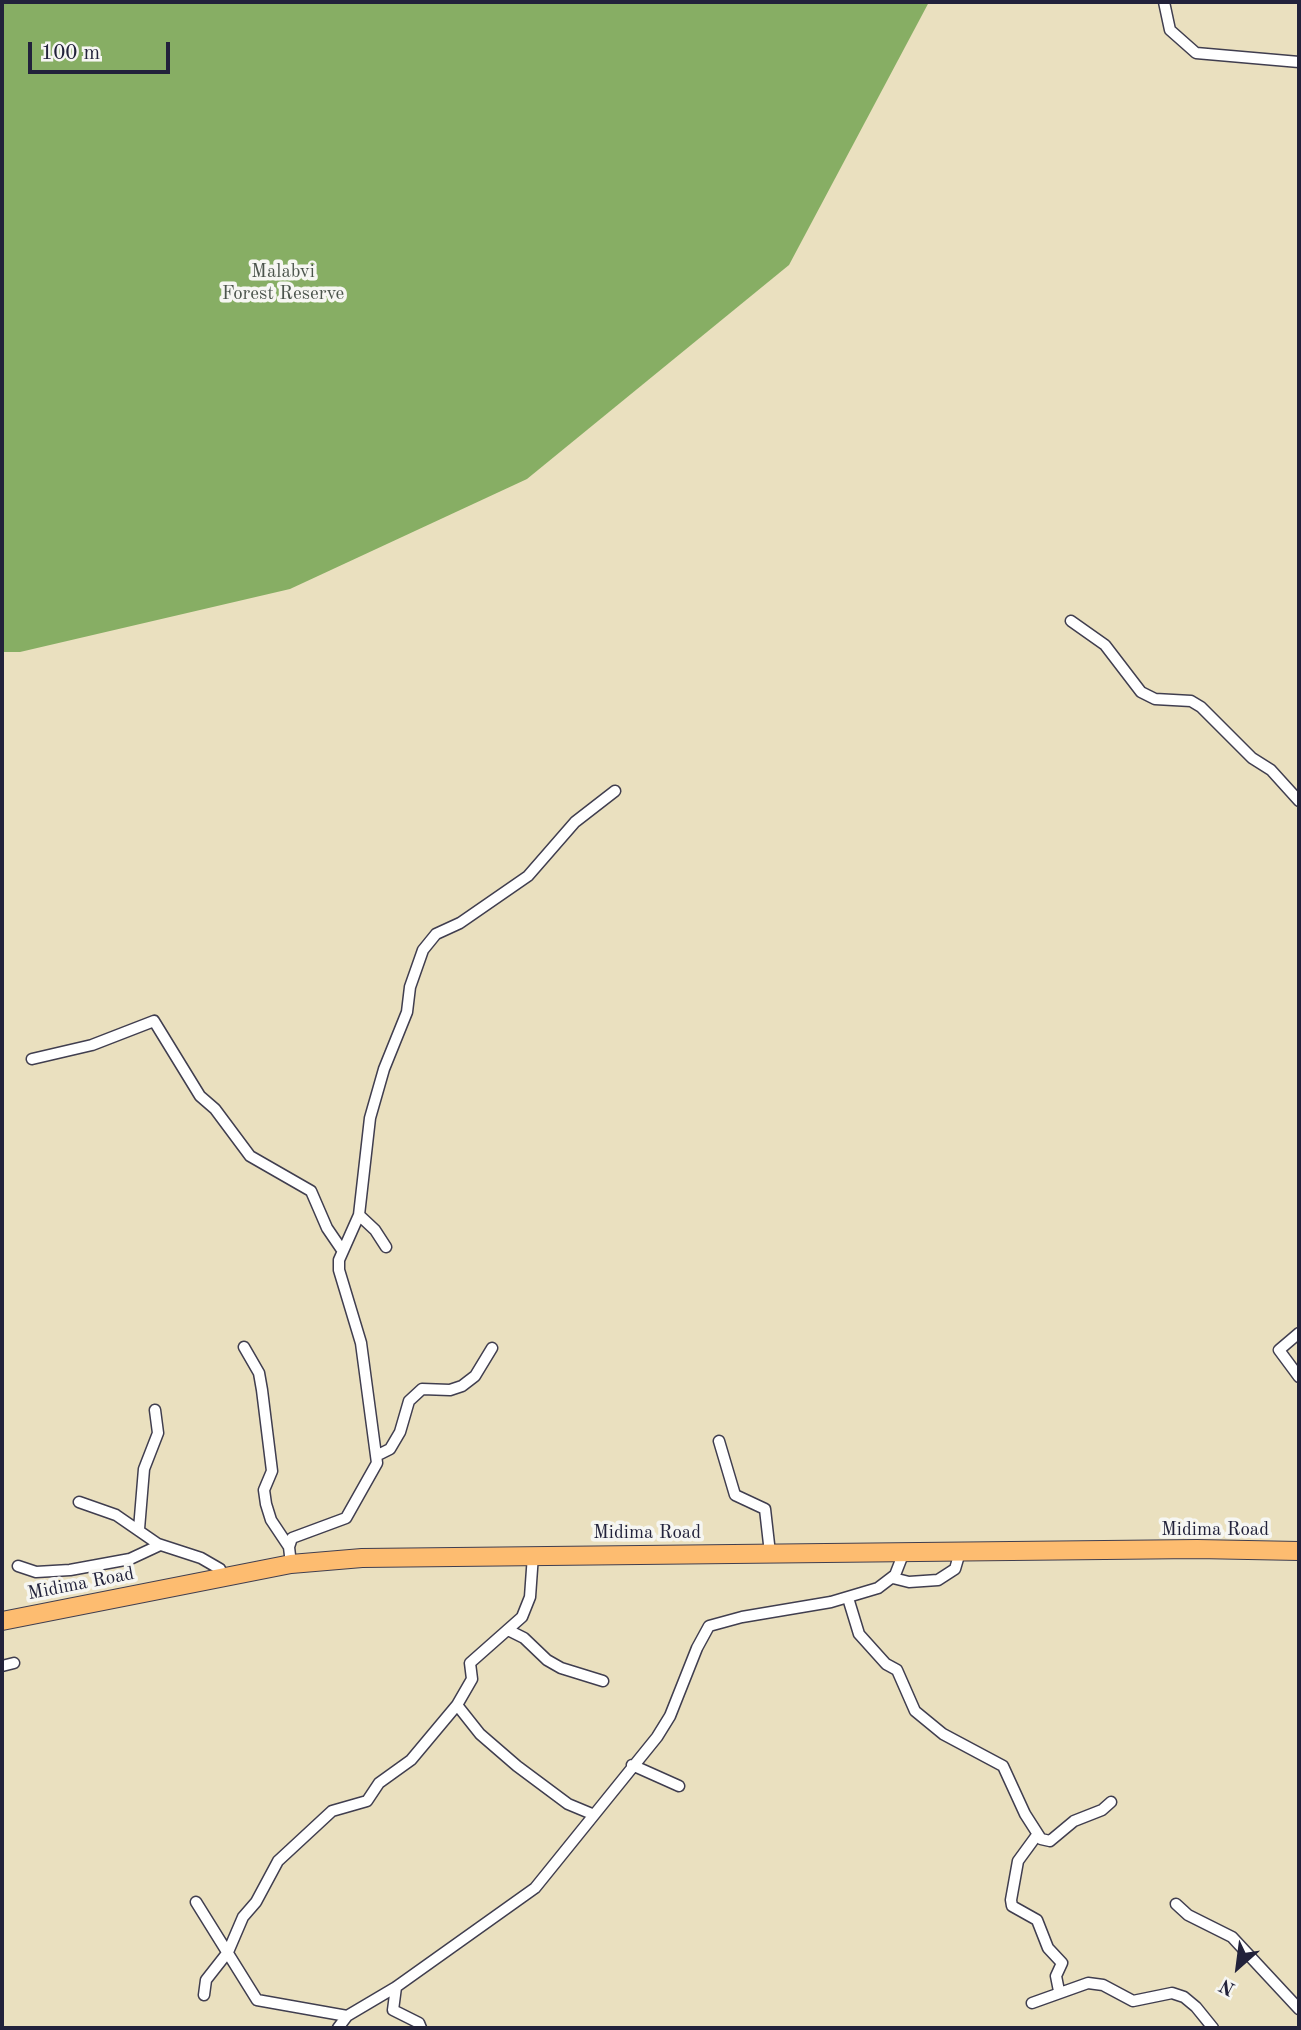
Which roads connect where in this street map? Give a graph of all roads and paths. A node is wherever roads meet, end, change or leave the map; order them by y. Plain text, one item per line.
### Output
1 (1164, 2) edge
2 (1299, 62) edge
3 (1071, 621) dead end
4 (615, 790) dead end
5 (1299, 801) edge
6 (32, 1059) dead end
7 (359, 1215) junction
8 (386, 1247) dead end
9 (342, 1250) junction
10 (1299, 1333) edge
11 (244, 1347) dead end
12 (492, 1348) dead end
13 (1299, 1377) edge
14 (155, 1410) dead end
15 (719, 1441) dead end
16 (378, 1455) junction
17 (79, 1502) dead end
18 (139, 1529) junction
19 (160, 1545) junction
20 (904, 1552) junction
21 (960, 1552) junction
22 (1299, 1552) edge
23 (770, 1553) junction
24 (290, 1555) junction
25 (533, 1555) junction
26 (18, 1566) dead end
27 (893, 1577) junction
28 (224, 1579) junction
29 (848, 1598) junction
30 (2, 1621) edge
31 (508, 1630) junction
32 (14, 1663) dead end
33 (2, 1666) edge
34 (603, 1681) dead end
35 (457, 1705) junction
36 (632, 1765) junction
37 (679, 1786) dead end
38 (1111, 1802) dead end
39 (592, 1814) junction
40 (1037, 1835) junction
41 (196, 1902) dead end
42 (1176, 1905) dead end
43 (228, 1952) junction
44 (396, 1987) junction
45 (1059, 1992) junction
46 (204, 1994) dead end
47 (1032, 2003) dead end
48 (1299, 2009) edge
49 (347, 2016) junction
50 (338, 2028) edge
51 (421, 2028) edge
52 (1213, 2028) edge

1 - 2 street
3 - 5 street
4 - 7 street
6 - 9 street
7 - 8 street
7 - 9 street
9 - 16 street
10 - 13 street
11 - 24 street
12 - 16 street
14 - 18 street
15 - 23 street
16 - 24 street
17 - 18 street
18 - 19 street
19 - 26 street
19 - 28 street
20 - 21 main road, Midima Road
20 - 23 main road, Midima Road
20 - 27 street
21 - 22 main road, Midima Road
21 - 27 street
23 - 25 main road, Midima Road
24 - 25 main road, Midima Road
24 - 28 main road, Midima Road
25 - 31 street
27 - 29 street
28 - 30 main road, Midima Road
29 - 36 street
29 - 40 street
31 - 34 street
31 - 35 street
32 - 33 street
35 - 39 street
35 - 43 street
36 - 37 street
36 - 39 street
38 - 40 street
39 - 44 street
40 - 45 street
41 - 43 street
42 - 48 street
43 - 46 street
43 - 49 street
44 - 49 street
44 - 51 street
45 - 47 street
45 - 52 street
49 - 50 street

